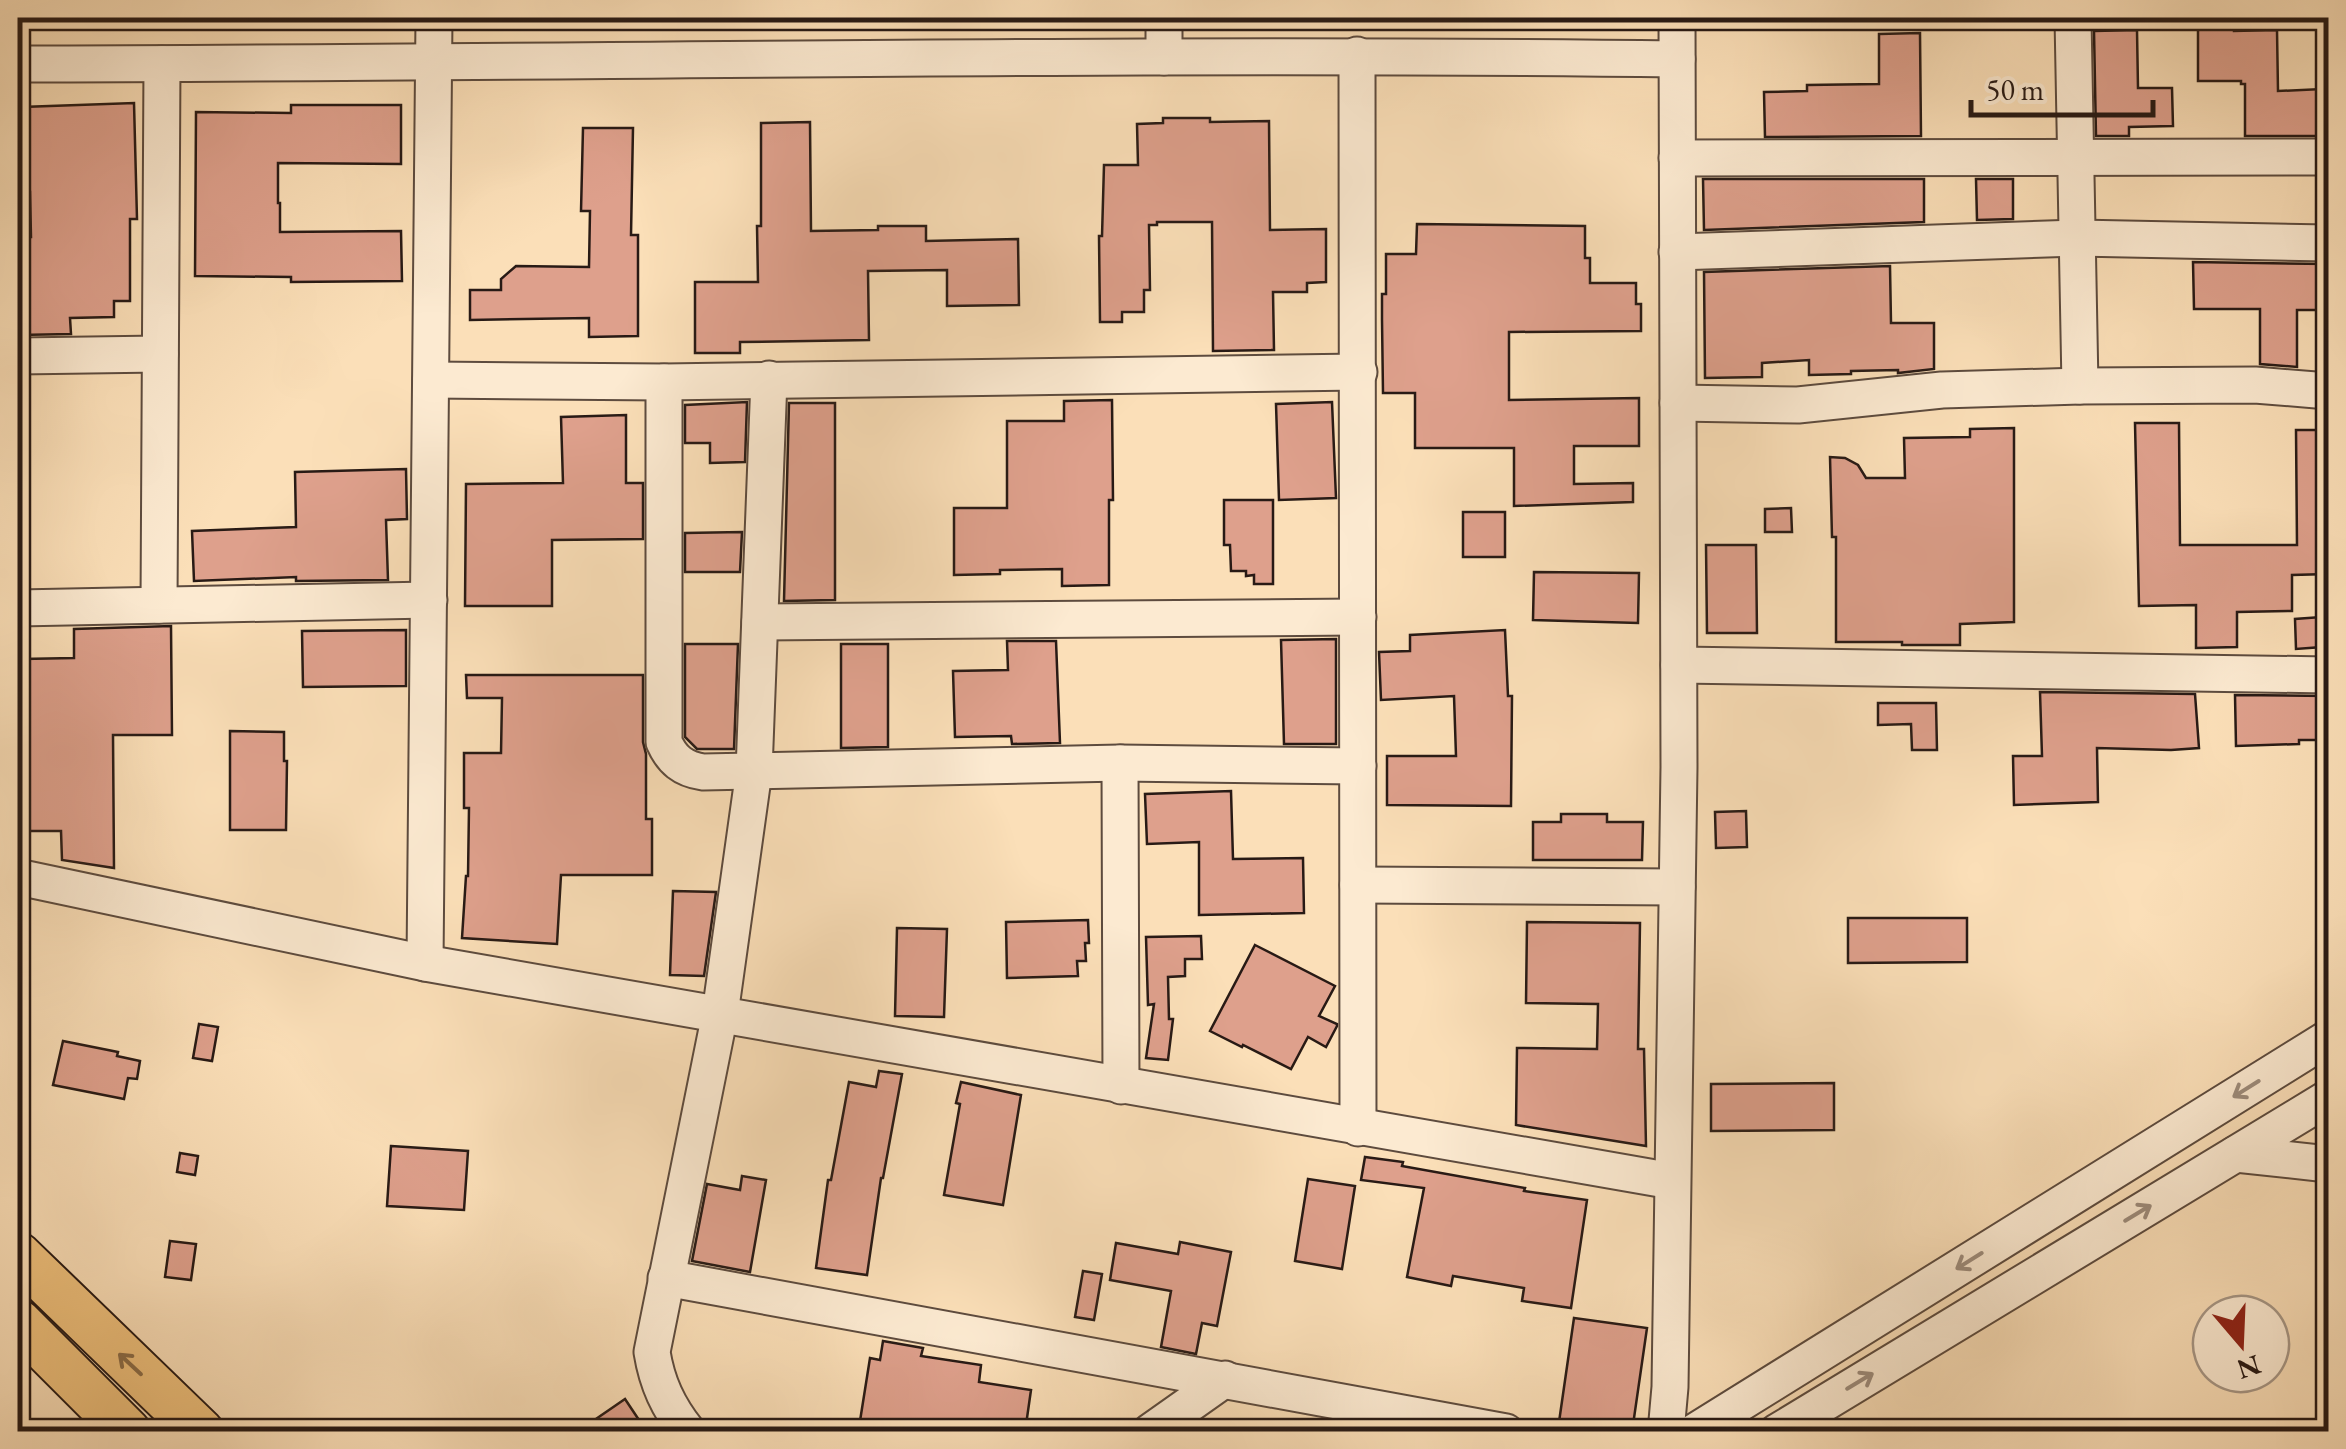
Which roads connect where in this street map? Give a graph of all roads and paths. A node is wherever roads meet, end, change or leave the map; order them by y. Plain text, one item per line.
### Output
1 (434, 18) edge
2 (1164, 18) edge
3 (1676, 18) edge
4 (2073, 18) edge
5 (1357, 55) junction
6 (1164, 56) junction
7 (1677, 59) junction
8 (18, 64) edge
9 (162, 64) junction
10 (434, 64) junction
11 (2076, 156) junction
12 (2328, 157) edge
13 (1677, 158) junction
14 (2077, 238) junction
15 (2328, 243) edge
16 (1678, 252) junction
17 (160, 354) junction
18 (18, 356) edge
19 (1359, 372) junction
20 (768, 379) junction
21 (431, 380) junction
22 (664, 382) junction
23 (2080, 386) junction
24 (2328, 391) edge
25 (1678, 403) junction
26 (429, 600) junction
27 (159, 605) junction
28 (18, 608) edge
29 (1358, 617) junction
30 (760, 622) junction
31 (1679, 665) junction
32 (2328, 674) edge
33 (1120, 763) junction
34 (1358, 766) junction
35 (754, 771) junction
36 (18, 877) edge
37 (1358, 886) junction
38 (1677, 887) junction
39 (425, 964) junction
40 (720, 1014) junction
41 (2328, 1038) edge
42 (1121, 1086) junction
43 (2328, 1098) edge
44 (1358, 1128) junction
45 (2236, 1154) junction
46 (2328, 1164) edge
47 (1672, 1182) junction
48 (18, 1255) edge
49 (666, 1278) junction
50 (18, 1322) edge
51 (1225, 1380) junction
52 (128, 1432) edge
53 (201, 1432) edge
54 (688, 1432) edge
55 (1150, 1432) edge
56 (1506, 1432) edge
57 (1666, 1432) edge
58 (1694, 1432) edge
59 (1776, 1432) edge

1 - 10 street
2 - 6 street
3 - 7 street
4 - 11 street
5 - 6 street
5 - 7 street
5 - 19 street
6 - 10 street
7 - 13 street
8 - 9 street
9 - 10 street
9 - 17 street
10 - 21 street
11 - 12 street
11 - 13 street
11 - 14 street
13 - 16 street
14 - 15 street
14 - 16 street
14 - 23 street
16 - 25 street
17 - 18 street
17 - 27 street
19 - 20 street
19 - 29 street
20 - 22 street
20 - 30 street
21 - 22 street
21 - 26 street
22 - 35 street
23 - 24 street
23 - 25 street
25 - 31 street
26 - 27 street
26 - 39 street
27 - 28 street
29 - 30 street
29 - 34 street
30 - 35 street
31 - 32 street
31 - 38 street
33 - 34 street
33 - 35 street
33 - 42 street
34 - 37 street
35 - 40 street
36 - 39 street
37 - 38 street
37 - 44 street
38 - 47 street
39 - 40 street
40 - 42 street
40 - 49 street
41 -> 58 street
42 - 44 street
43 - 45 street
44 - 47 street
45 - 46 street
59 -> 45 street
47 - 57 street
53 -> 48 main road
49 - 51 street
49 - 54 street
50 - 52 main road
51 - 55 street
51 - 56 street

